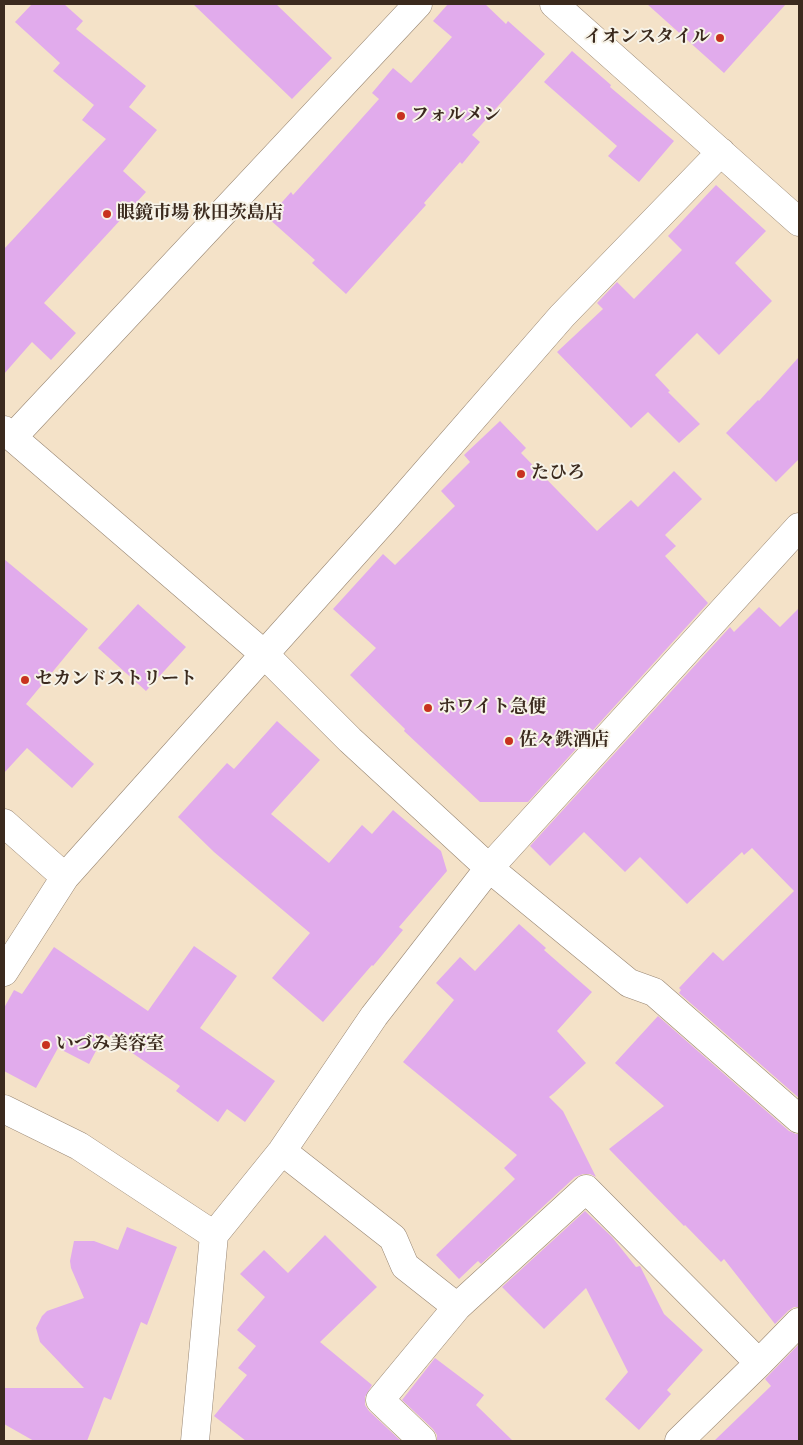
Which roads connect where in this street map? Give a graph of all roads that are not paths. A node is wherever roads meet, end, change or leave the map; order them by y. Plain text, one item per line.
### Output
1 (418, 4) edge
2 (554, 4) edge
3 (721, 152) junction
4 (799, 222) edge
5 (8, 433) edge
6 (799, 527) edge
7 (264, 654) junction
8 (4, 823) edge
9 (489, 868) junction
10 (65, 877) junction
11 (4, 972) edge
12 (4, 1109) edge
13 (799, 1119) edge
14 (282, 1151) junction
15 (214, 1235) junction
16 (457, 1307) junction
17 (799, 1322) edge
18 (759, 1363) junction
19 (422, 1440) dead end
20 (195, 1441) edge
21 (680, 1441) edge

1 - 5 street
2 - 3 street
3 - 4 street
3 - 7 street
5 - 7 street
6 - 9 street
7 - 9 street
7 - 10 street
8 - 10 street
9 - 13 street
9 - 14 street
10 - 11 street
12 - 15 street
14 - 15 street
14 - 16 street
15 - 20 street
16 - 18 street
16 - 19 street
17 - 18 street
18 - 21 street

